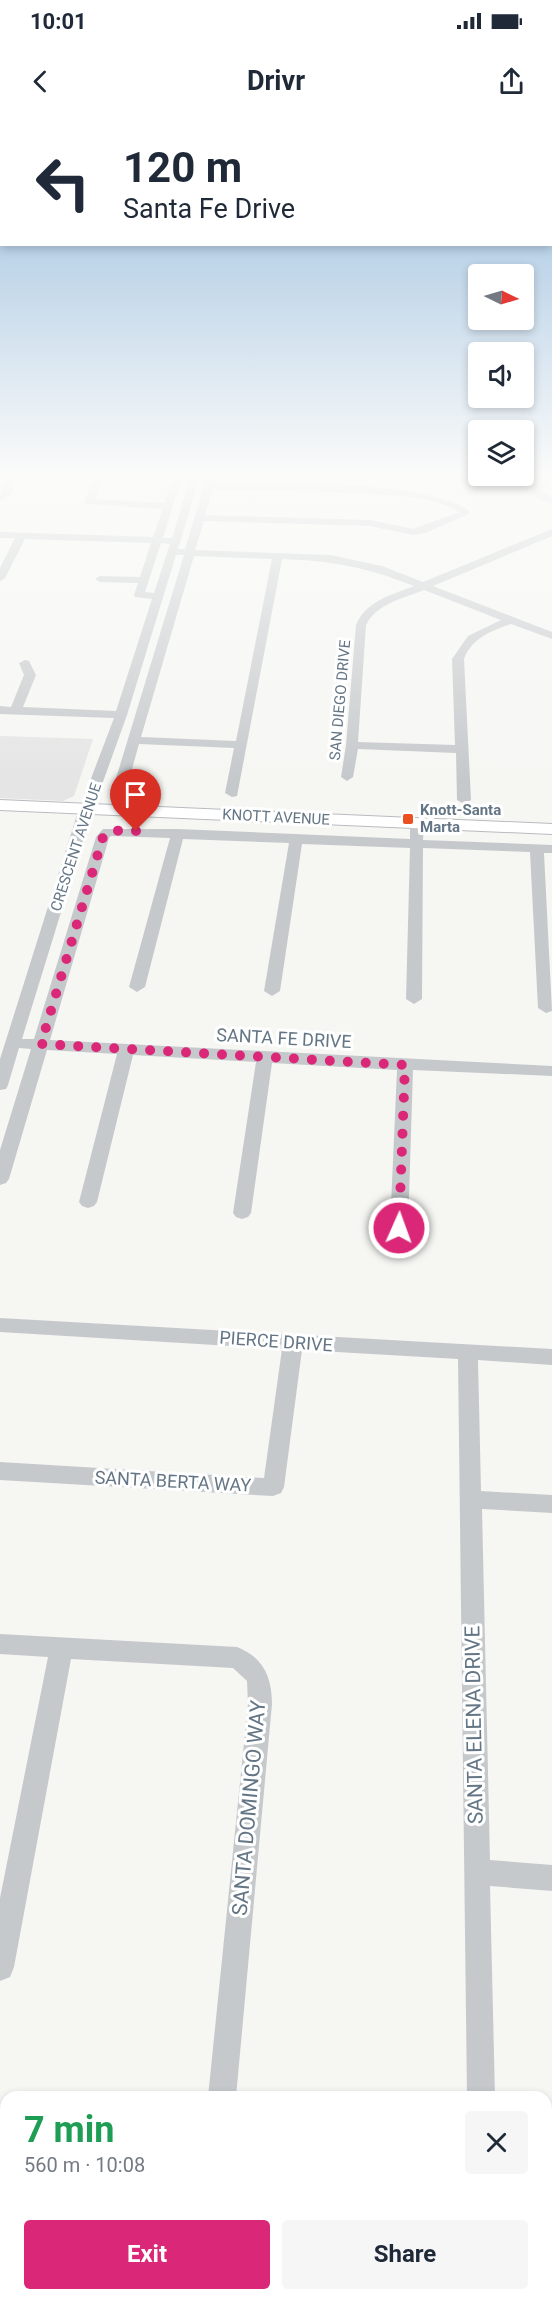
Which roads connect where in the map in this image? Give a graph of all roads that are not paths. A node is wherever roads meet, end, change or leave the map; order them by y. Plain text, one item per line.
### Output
1 (144, 575) edge
2 (165, 575) edge
3 (183, 575) edge
4 (274, 575) edge
5 (397, 575) edge
6 (449, 575) edge
7 (100, 579) dead end
8 (142, 580) junction
9 (425, 585) junction
10 (158, 596) junction
11 (510, 620) junction
12 (552, 636) edge
13 (25, 663) dead end
14 (0, 710) edge
15 (15, 711) junction
16 (121, 715) junction
17 (134, 740) junction
18 (352, 744) junction
19 (241, 745) junction
20 (461, 749) junction
21 (347, 777) dead end
22 (232, 793) dead end
23 (117, 798) dead end
24 (464, 800) dead end
25 (0, 805) edge
26 (85, 813) junction
27 (0, 815) edge
28 (552, 829) edge
29 (178, 833) junction
30 (416, 833) junction
31 (296, 839) junction
32 (552, 839) edge
33 (544, 849) edge
34 (137, 987) dead end
35 (272, 991) dead end
36 (414, 999) dead end
37 (546, 1008) dead end
38 (14, 1043) junction
39 (41, 1044) junction
40 (127, 1048) junction
41 (265, 1057) junction
42 (405, 1065) junction
43 (552, 1071) edge
44 (0, 1085) edge
45 (0, 1179) edge
46 (88, 1202) dead end
47 (242, 1213) dead end
48 (399, 1228) dead end
49 (0, 1325) edge
50 (293, 1342) junction
51 (468, 1353) junction
52 (552, 1357) edge
53 (0, 1471) edge
54 (470, 1499) junction
55 (552, 1504) edge
56 (0, 1644) edge
57 (61, 1648) junction
58 (477, 1872) junction
59 (552, 1878) edge
60 (0, 1967) edge
61 (223, 2091) edge
62 (481, 2091) edge

1 - 8 street
2 - 10 street, CRESCENT AVENUE
3 - 17 street
4 - 19 street
5 - 9 street
6 - 9 street, SAN DIEGO DRIVE
7 - 8 street
8 - 10 street
9 - 11 street
9 - 18 street, SAN DIEGO DRIVE
10 - 16 street, CRESCENT AVENUE
11 - 12 street
11 - 20 street
13 - 15 street
14 - 15 street
15 - 16 street
16 - 26 street, CRESCENT AVENUE
17 - 19 street
17 - 23 street
18 - 20 street
18 - 21 street, SAN DIEGO DRIVE
19 - 22 street
20 - 24 street
25 - 26 main road, KNOTT AVENUE
26 - 27 main road, KNOTT AVENUE
26 - 30 main road, KNOTT AVENUE
26 - 38 street, CRESCENT AVENUE
28 - 30 main road, KNOTT AVENUE
29 - 31 street
29 - 34 street
29 - 39 street, CRESCENT AVENUE
30 - 31 street
30 - 32 main road, KNOTT AVENUE
30 - 33 street
30 - 36 street
31 - 35 street
33 - 37 street
38 - 39 street, SANTA FE DRIVE
38 - 44 street, CRESCENT AVENUE
39 - 40 street, SANTA FE DRIVE
39 - 45 street, CRESCENT AVENUE
40 - 41 street, SANTA FE DRIVE
40 - 46 street
41 - 42 street, SANTA FE DRIVE
41 - 47 street
42 - 43 street, SANTA FE DRIVE
42 - 48 street
49 - 50 street, PIERCE DRIVE
50 - 51 street, PIERCE DRIVE
50 - 53 street, SANTA BERTA WAY
51 - 52 street, PIERCE DRIVE
51 - 54 street, SANTA ELENA DRIVE
54 - 55 street
54 - 58 street, SANTA ELENA DRIVE
56 - 57 street, SANTA DOMINGO WAY
57 - 60 street
57 - 61 street, SANTA DOMINGO WAY
58 - 59 street
58 - 62 street, SANTA ELENA DRIVE

